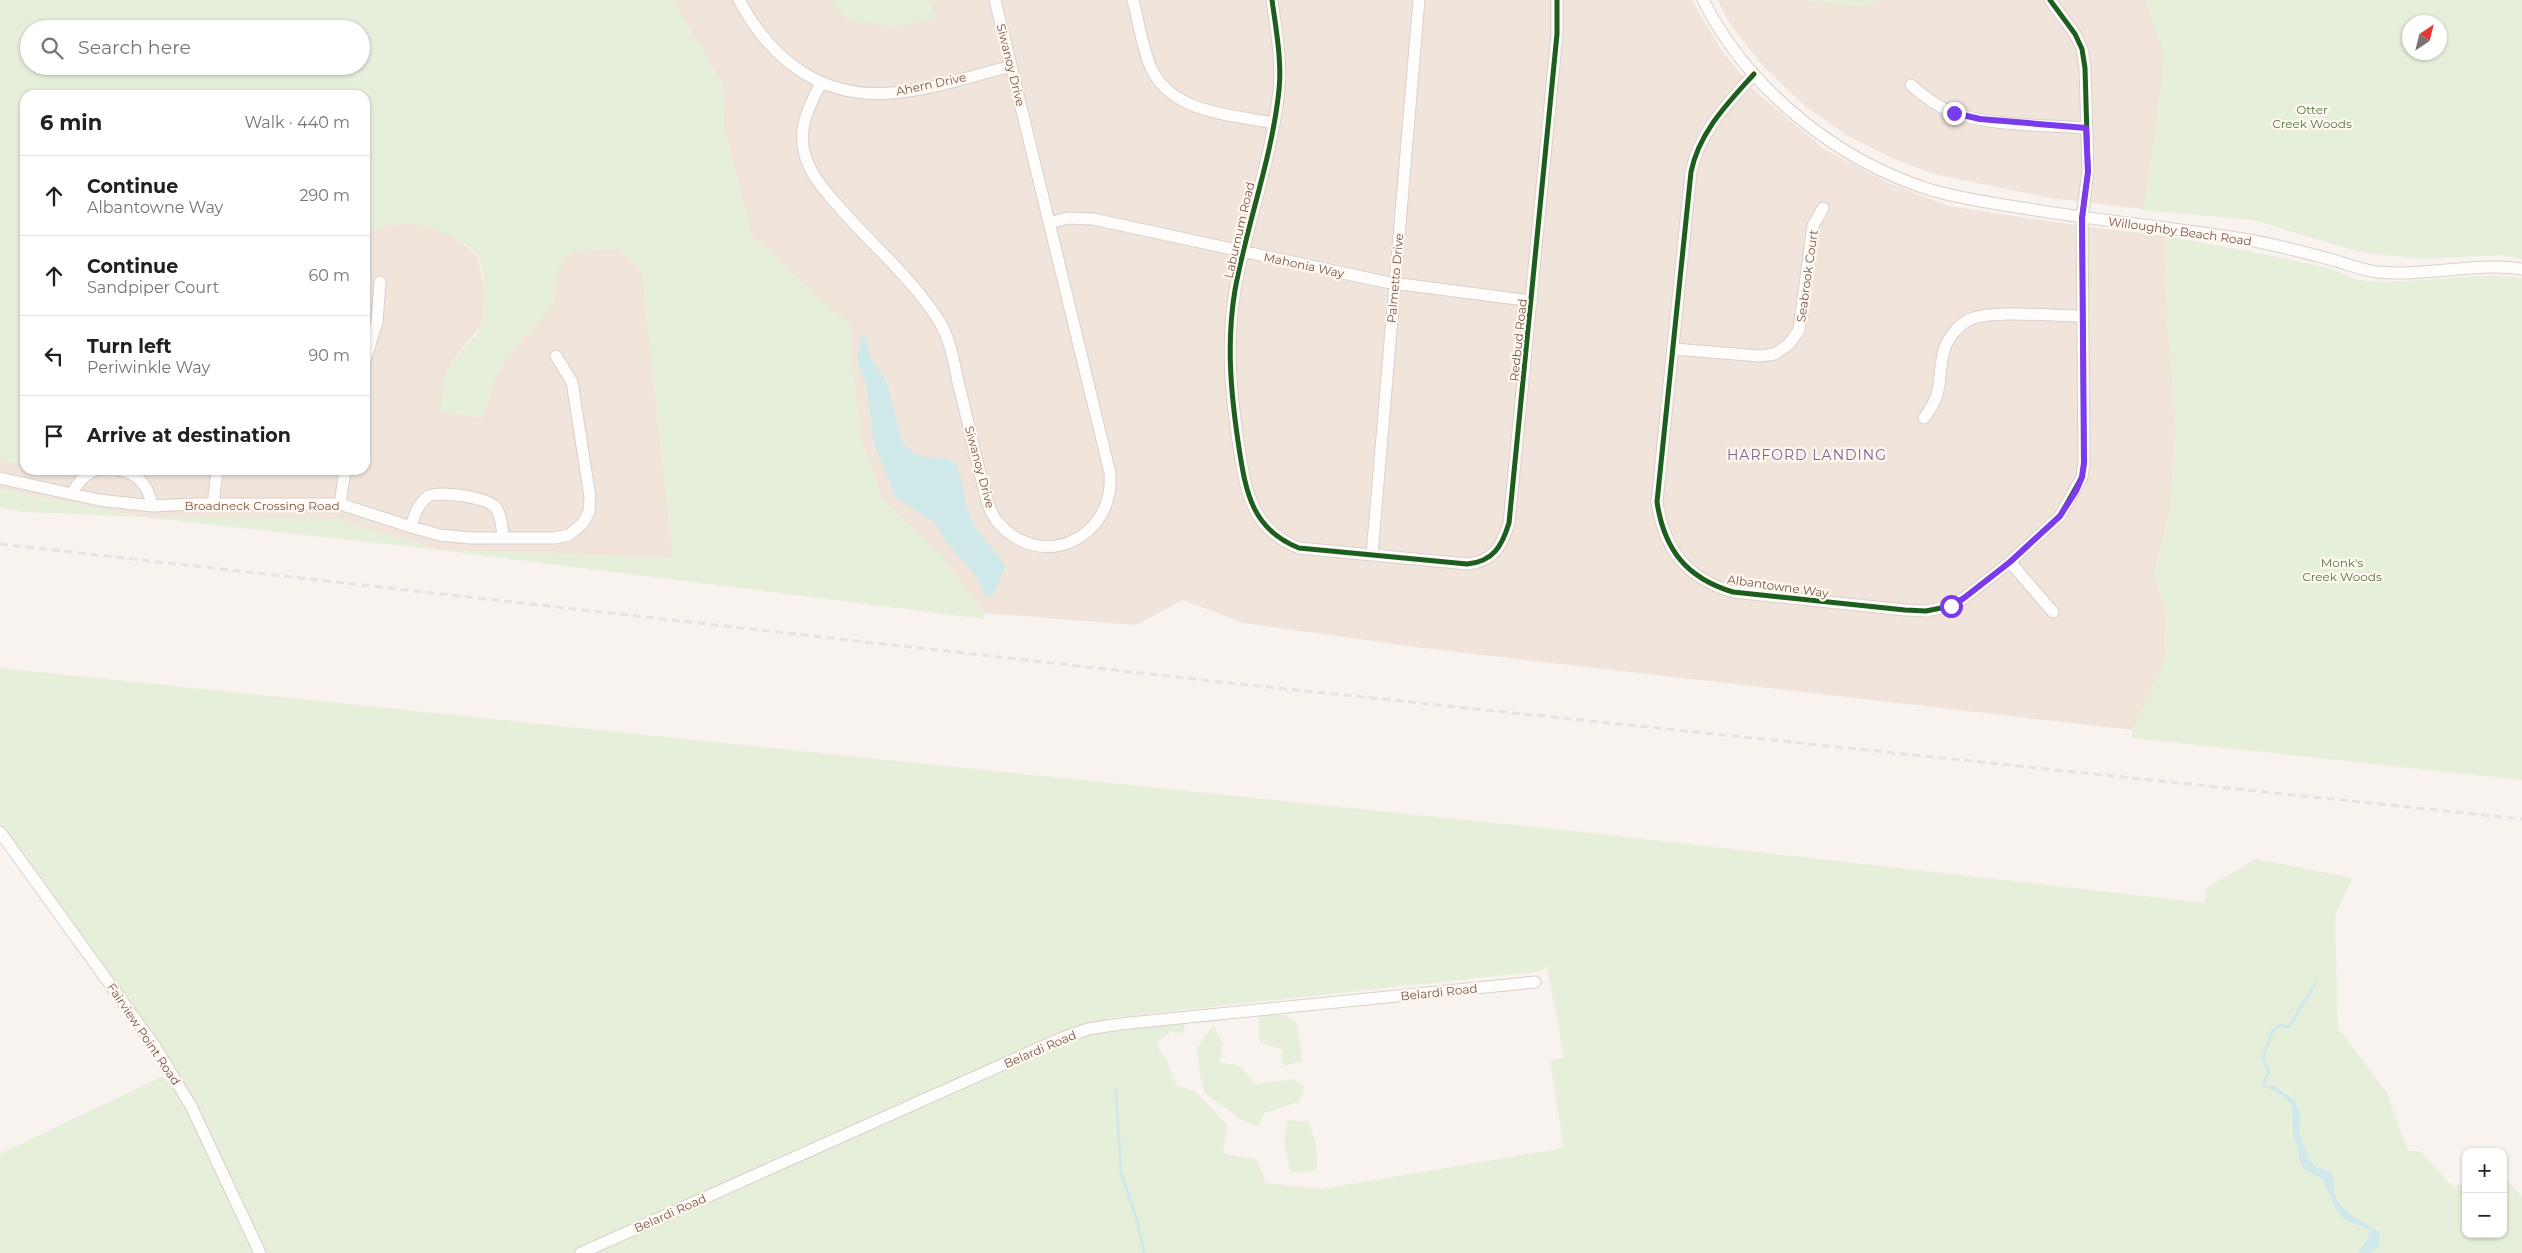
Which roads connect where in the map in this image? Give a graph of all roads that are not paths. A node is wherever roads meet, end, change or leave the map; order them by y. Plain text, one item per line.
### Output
1 (739, 0) edge
2 (995, 0) edge
3 (1133, 0) edge
4 (1272, 0) edge
5 (1419, 0) edge
6 (1557, 0) edge
7 (1703, 0) edge
8 (2050, 0) edge
9 (1010, 66) junction
10 (1754, 74) junction
11 (820, 83) junction
12 (1910, 85) dead end
13 (1274, 123) junction
14 (2086, 128) junction
15 (1824, 208) dead end
16 (2082, 218) junction
17 (1049, 223) junction
18 (1244, 252) junction
19 (2522, 269) edge
20 (380, 282) dead end
21 (1394, 284) junction
22 (1532, 301) junction
23 (2082, 316) junction
24 (370, 344) edge
25 (1674, 349) junction
26 (556, 356) dead end
27 (1924, 418) dead end
28 (86, 475) edge
29 (134, 475) edge
30 (216, 475) edge
31 (344, 475) edge
32 (0, 478) edge
33 (72, 494) junction
34 (340, 504) junction
35 (213, 505) junction
36 (152, 506) junction
37 (411, 527) junction
38 (503, 538) junction
39 (1372, 555) junction
40 (2010, 562) junction
41 (2053, 612) dead end
42 (0, 832) edge
43 (1535, 982) dead end
44 (260, 1253) edge
45 (581, 1253) edge

1 - 11 street, Ahern Drive
2 - 9 street, Siwanoy Drive
3 - 13 street
4 - 13 street, Laburnum Road
5 - 21 street, Palmetto Drive
6 - 22 street, Redbud Road
7 - 10 street, Willoughby Beach Road
8 - 14 street, Albantowne Way
9 - 11 street, Ahern Drive
9 - 17 street, Siwanoy Drive
10 - 16 street, Willoughby Beach Road
10 - 25 street, Albantowne Way
11 - 17 street, Siwanoy Drive
12 - 14 street
13 - 18 street, Laburnum Road
14 - 16 street, Albantowne Way
15 - 25 street, Seabrook Court
16 - 19 street, Willoughby Beach Road
16 - 23 street, Albantowne Way
17 - 18 street, Mahonia Way
18 - 21 street, Mahonia Way
18 - 39 street, Laburnum Road
20 - 24 street
21 - 22 street, Mahonia Way
21 - 39 street, Palmetto Drive
22 - 39 street, Redbud Road
23 - 27 street
23 - 40 street, Albantowne Way
25 - 40 street, Albantowne Way
26 - 38 street, Broadneck Crossing Road
28 - 33 street
29 - 36 street
30 - 35 street
31 - 34 street
32 - 33 street, Broadneck Crossing Road
33 - 36 street, Broadneck Crossing Road
34 - 35 street, Broadneck Crossing Road
34 - 37 street, Broadneck Crossing Road
35 - 36 street, Broadneck Crossing Road
37 - 38 street, Broadneck Crossing Road
37 - 38 street
40 - 41 street
42 - 44 street, Fairview Point Road
43 - 45 street, Belardi Road

